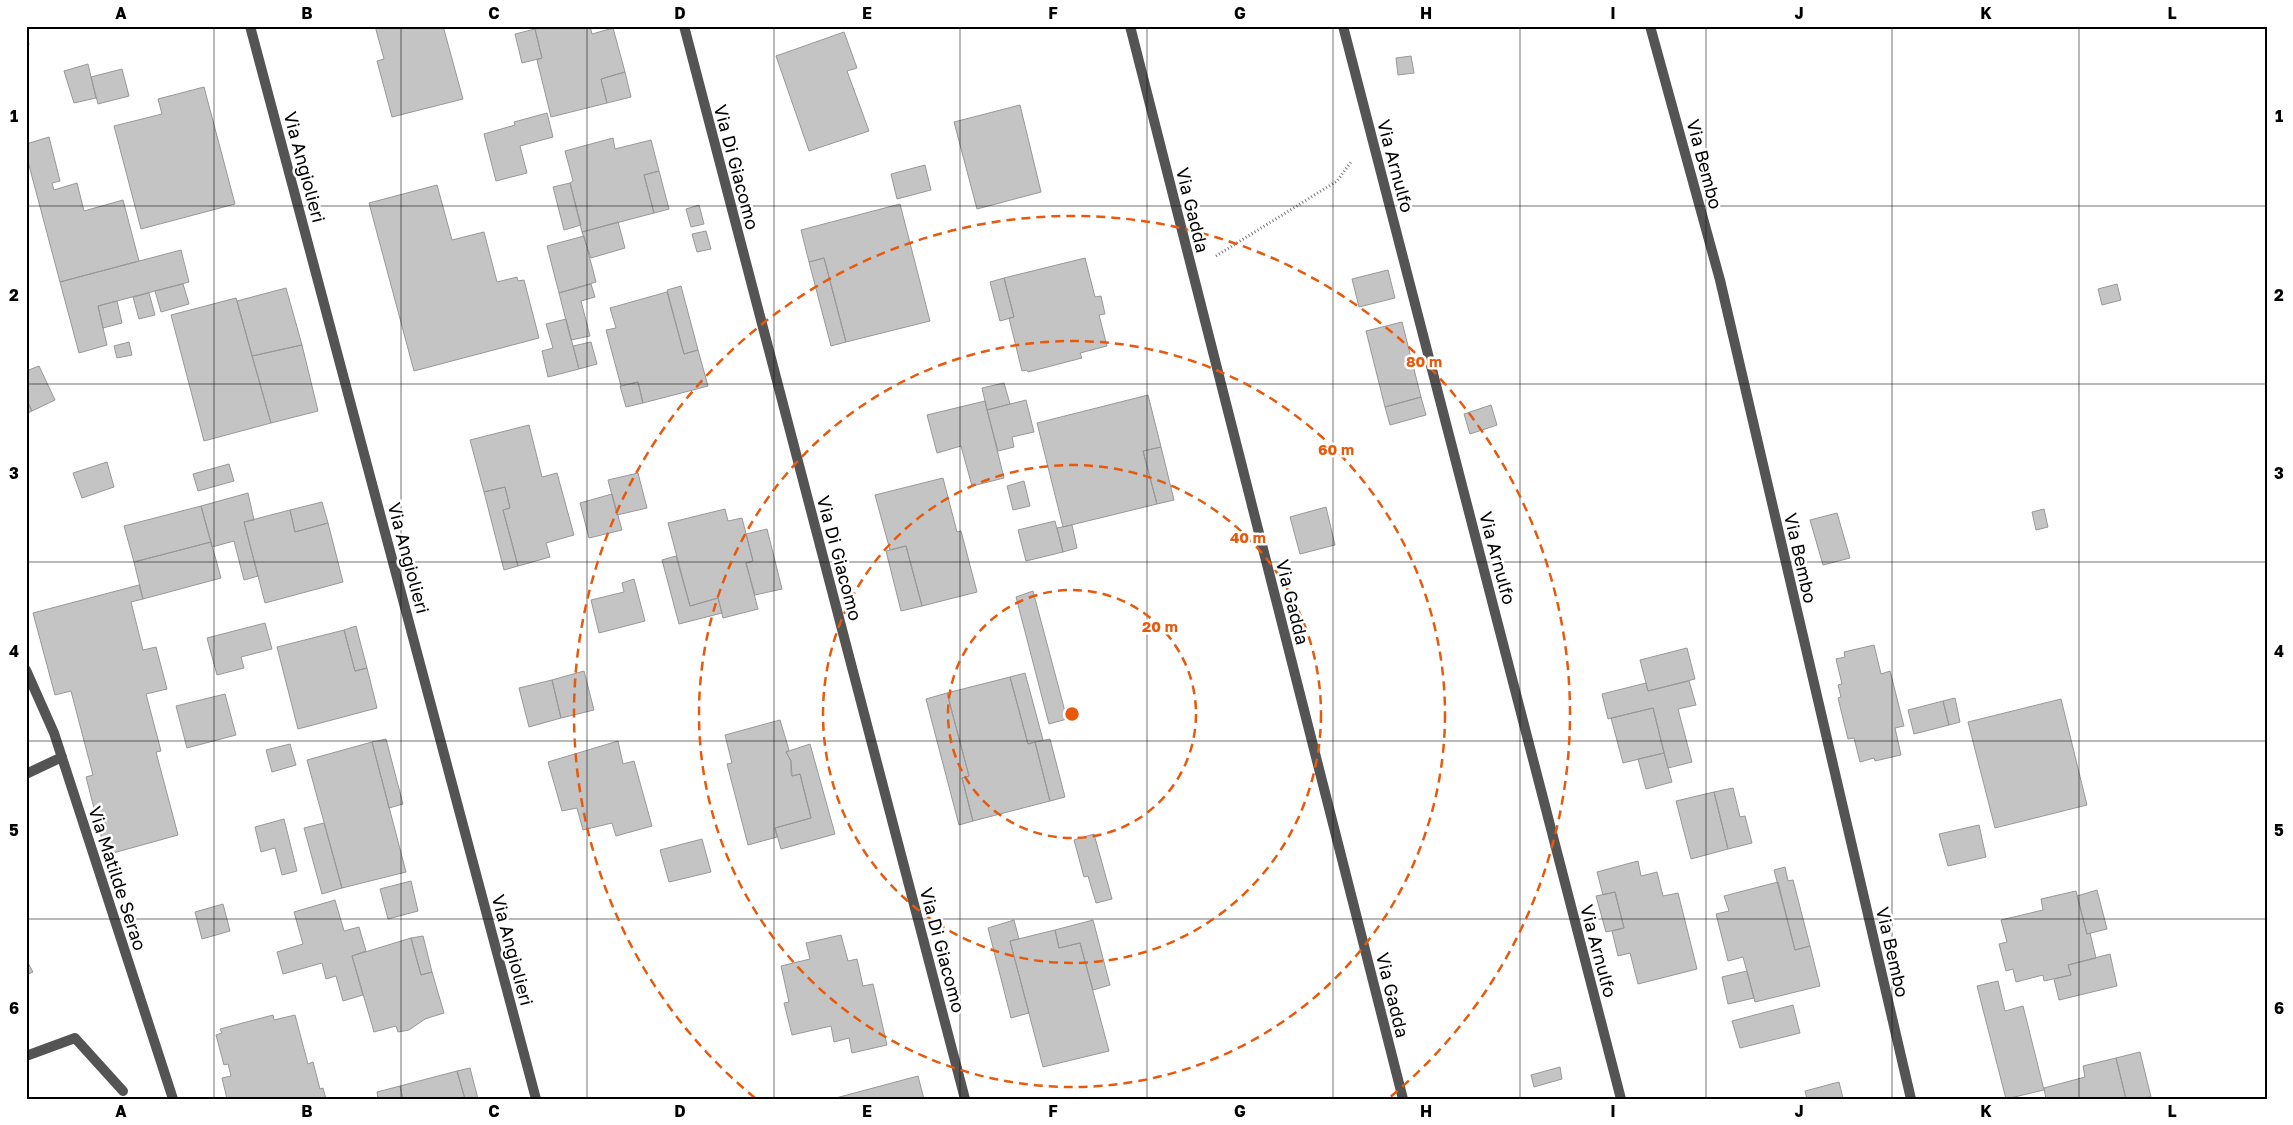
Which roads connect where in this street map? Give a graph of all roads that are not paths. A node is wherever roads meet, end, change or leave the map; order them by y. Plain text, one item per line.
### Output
1 (250, 26) edge
2 (684, 26) edge
3 (1130, 26) edge
4 (1343, 26) edge
5 (1650, 26) edge
6 (26, 670) edge
7 (62, 757) junction
8 (26, 774) edge
9 (26, 1056) edge
10 (123, 1091) dead end
11 (173, 1099) edge
12 (536, 1099) edge
13 (965, 1099) edge
14 (1403, 1099) edge
15 (1621, 1099) edge
16 (1911, 1099) edge

1 - 12 street, Via Angiolieri
2 - 13 street, Via Di Giacomo
3 - 14 street, Via Gadda
4 - 15 street, Via Arnulfo
5 - 16 street, Via Bembo
6 - 7 street, Via Matilde Serao
7 - 8 street
7 - 11 street, Via Matilde Serao
9 - 10 street

